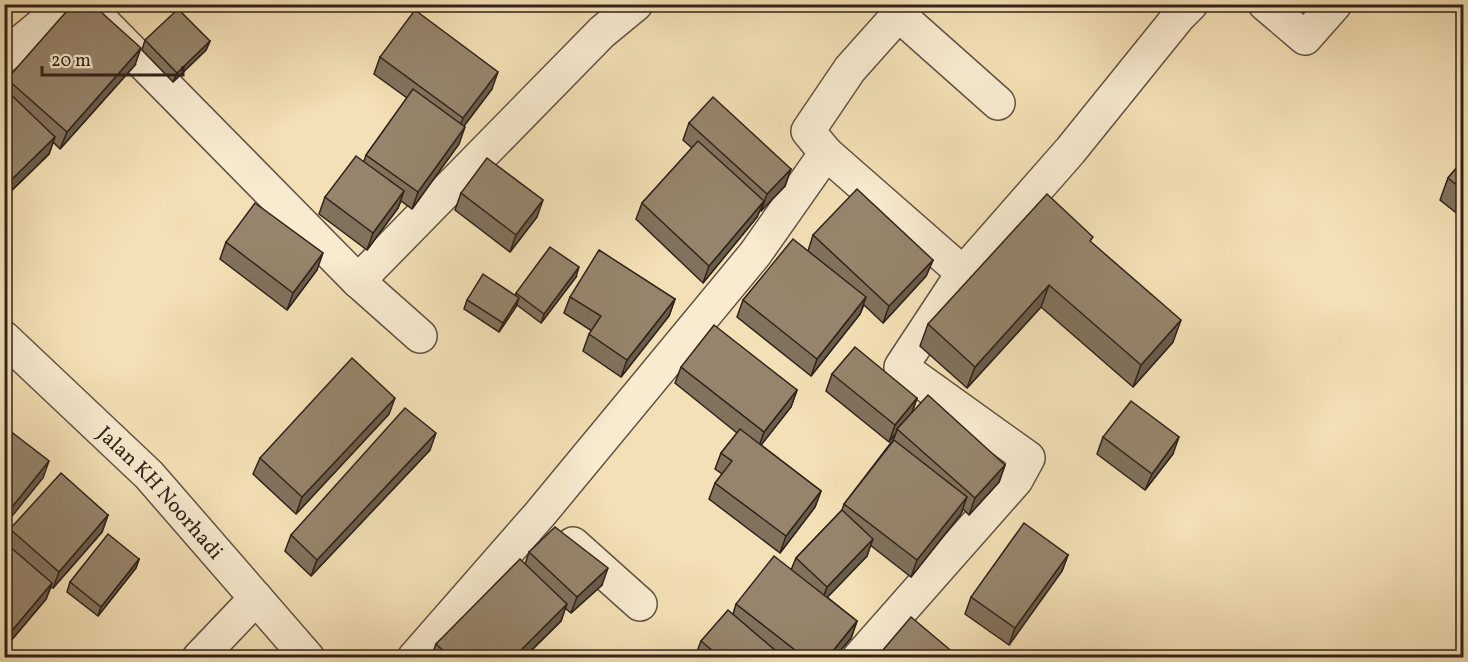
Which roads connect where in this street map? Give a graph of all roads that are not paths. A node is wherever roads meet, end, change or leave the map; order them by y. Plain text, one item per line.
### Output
1 (67, 4) edge
2 (85, 4) edge
3 (636, 4) edge
4 (1265, 4) edge
5 (1335, 4) edge
6 (1178, 8) edge
7 (903, 10) edge
8 (4, 56) edge
9 (998, 103) dead end
10 (826, 153) junction
11 (963, 273) junction
12 (358, 281) junction
13 (420, 336) dead end
14 (4, 338) edge
15 (540, 514) junction
16 (256, 598) junction
17 (640, 604) dead end
18 (199, 657) edge
19 (308, 657) edge
20 (414, 657) edge
21 (859, 657) edge

1 - 8 street
2 - 12 street
3 - 12 street
4 - 5 street
6 - 11 street
7 - 9 street
7 - 10 street
10 - 11 street
10 - 15 street
11 - 21 street
12 - 13 street
14 - 16 street, Jalan KH Noorhadi
15 - 17 street
15 - 20 street
16 - 18 street
16 - 19 street, Jalan KH Noorhadi

